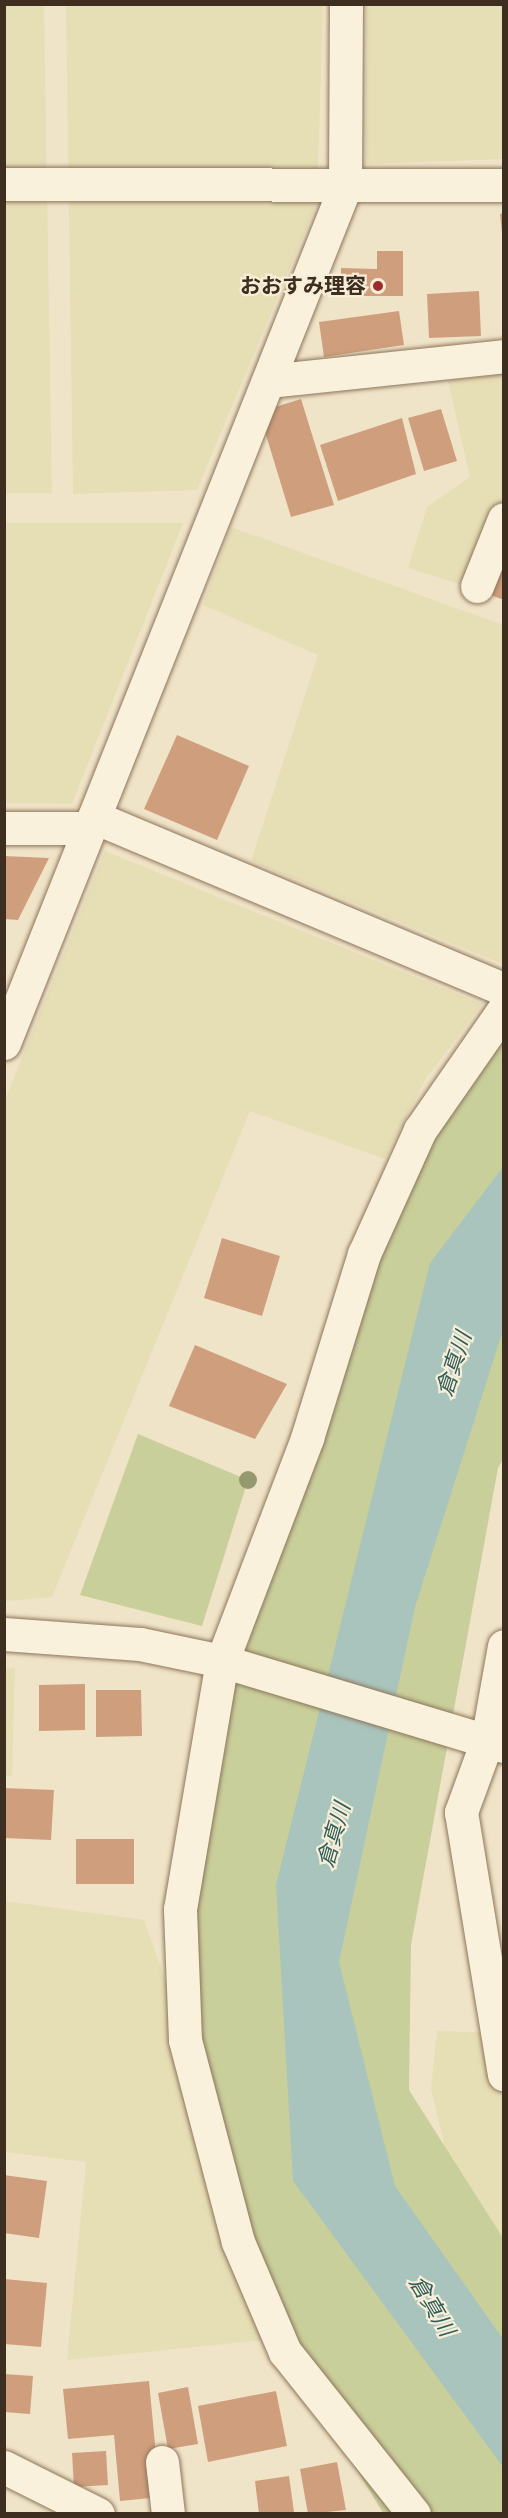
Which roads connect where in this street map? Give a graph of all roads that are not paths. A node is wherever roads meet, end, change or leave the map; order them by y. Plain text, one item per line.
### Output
1 (346, 4) edge
2 (4, 184) edge
3 (504, 185) edge
4 (345, 187) junction
5 (504, 356) edge
6 (267, 381) junction
7 (504, 519) edge
8 (477, 586) dead end
9 (92, 823) junction
10 (4, 828) edge
11 (504, 989) edge
12 (504, 1009) edge
13 (4, 1043) edge
14 (4, 1634) edge
15 (504, 1646) edge
16 (233, 1665) junction
17 (484, 1740) edge
18 (504, 2074) edge
19 (162, 2462) dead end
20 (4, 2467) edge
21 (98, 2514) edge
22 (168, 2514) edge
23 (414, 2514) edge

1 - 4 street
2 - 4 street
3 - 4 street
4 - 6 street
5 - 6 street
6 - 9 street
7 - 8 street
9 - 10 street
9 - 11 street
9 - 13 street
12 - 16 street
14 - 16 street
15 - 17 street
16 - 17 street
16 - 23 street
17 - 18 street
19 - 22 street
20 - 21 street

